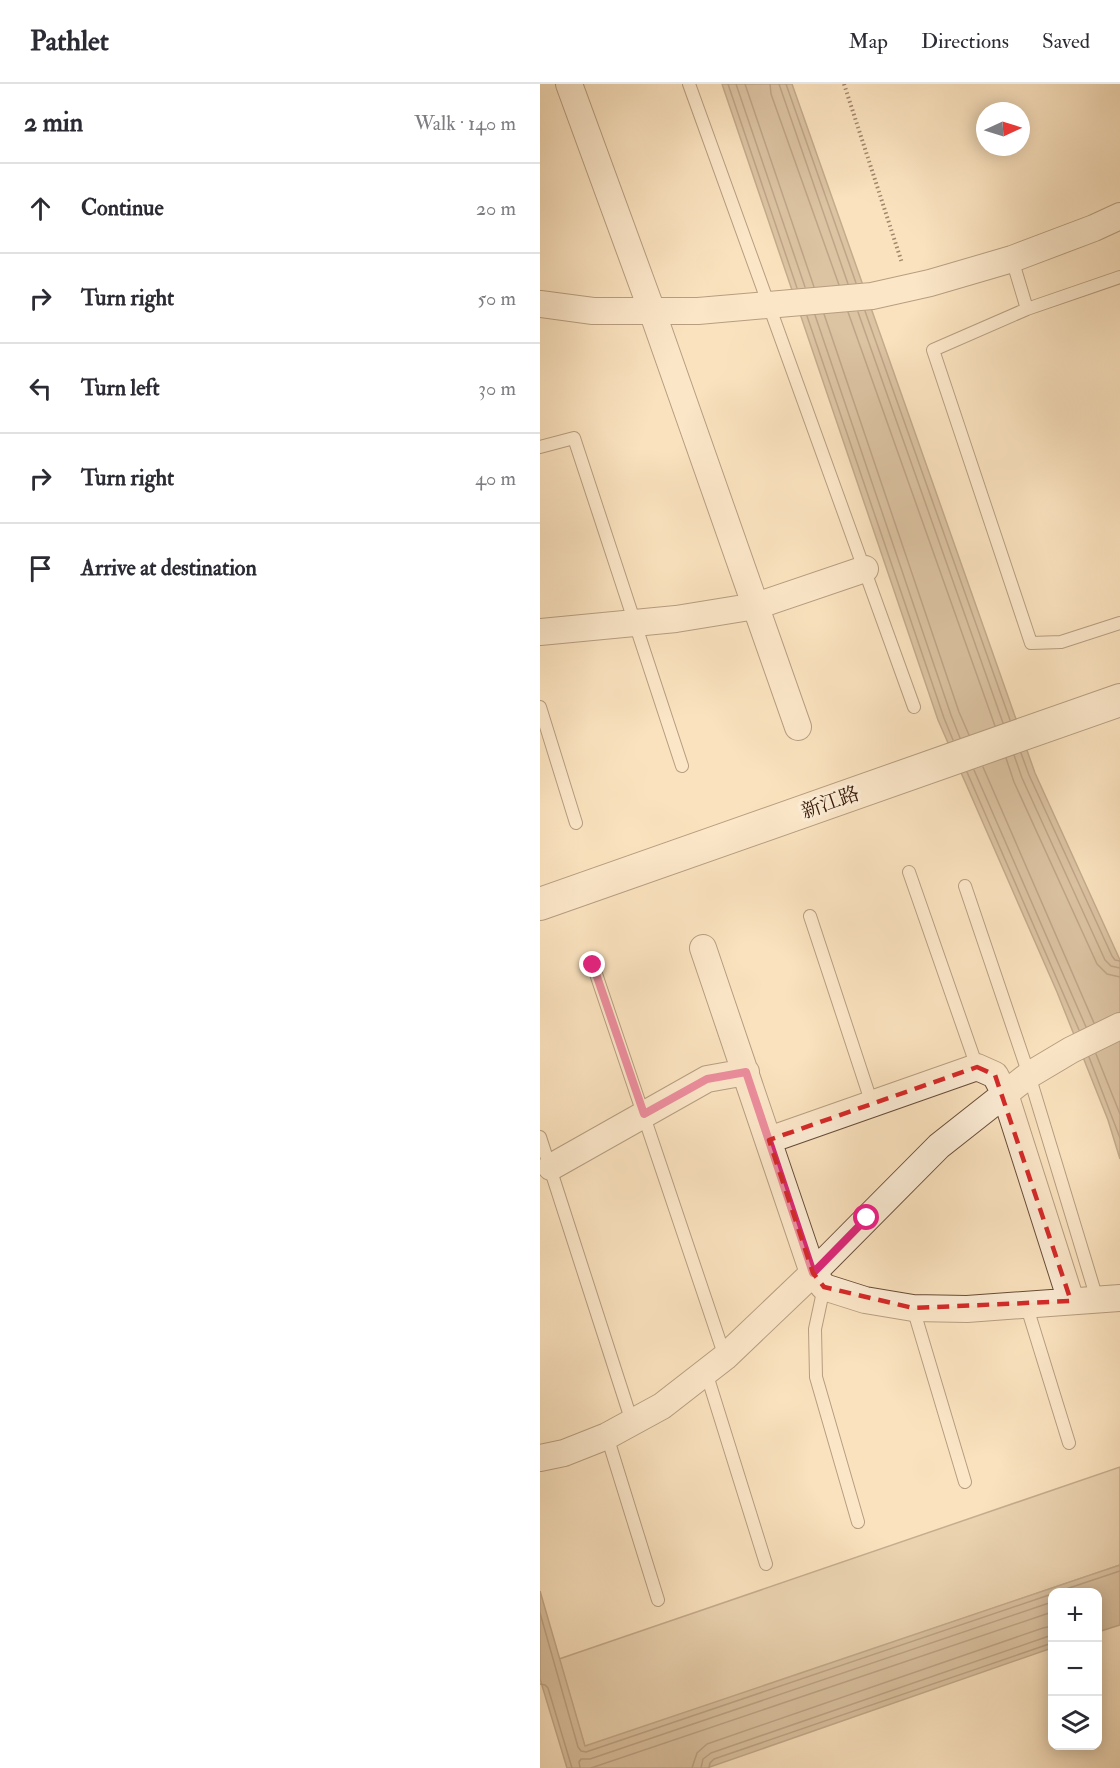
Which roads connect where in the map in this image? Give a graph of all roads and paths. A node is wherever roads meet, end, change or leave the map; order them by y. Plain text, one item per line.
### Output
1 (569, 84) edge
2 (689, 84) edge
3 (844, 84) edge
4 (1120, 216) edge
5 (1012, 259) junction
6 (1120, 277) edge
7 (910, 288) junction
8 (540, 304) edge
9 (780, 304) junction
10 (1027, 309) junction
11 (652, 311) junction
12 (540, 447) edge
13 (865, 569) junction
14 (756, 606) junction
15 (634, 622) junction
16 (1120, 623) edge
17 (540, 632) edge
18 (1120, 700) edge
19 (540, 707) edge
20 (914, 707) dead end
21 (798, 727) dead end
22 (682, 766) dead end
23 (576, 823) dead end
24 (909, 872) dead end
25 (965, 886) dead end
26 (540, 904) edge
27 (810, 916) dead end
28 (703, 948) dead end
29 (593, 965) dead end
30 (1120, 1026) edge
31 (977, 1067) junction
32 (746, 1072) junction
33 (1029, 1075) junction
34 (1005, 1094) junction
35 (872, 1104) junction
36 (644, 1114) junction
37 (540, 1137) edge
38 (769, 1140) junction
39 (551, 1167) junction
40 (818, 1280) junction
41 (1108, 1298) edge
42 (1071, 1301) junction
43 (1026, 1304) junction
44 (913, 1308) junction
45 (715, 1364) junction
46 (632, 1422) junction
47 (607, 1436) junction
48 (1069, 1443) dead end
49 (540, 1458) edge
50 (965, 1482) dead end
51 (858, 1522) dead end
52 (766, 1564) dead end
53 (658, 1600) dead end

1 - 11 street
2 - 9 lane
3 - 7 path
4 - 5 street
5 - 7 street
5 - 10 lane
6 - 10 lane
7 - 9 street
8 - 11 street
9 - 11 street
9 - 13 lane
10 - 16 lane
11 - 14 street
12 - 15 lane
13 - 14 street
13 - 20 lane
14 - 15 street
14 - 21 street
15 - 17 street
15 - 22 lane
18 - 26 street, 新江路
19 - 23 lane
24 - 31 lane
25 - 33 lane
27 - 35 lane
28 - 32 street
29 - 36 lane
30 - 33 street
31 - 34 street
31 - 35 street
32 - 36 street
32 - 38 street
33 - 34 street
33 - 41 lane
34 - 40 street
34 - 42 street
35 - 38 street
36 - 39 street
36 - 45 lane
37 - 39 lane
38 - 40 street
39 - 46 lane
40 - 44 street
40 - 45 street
40 - 51 lane
41 - 42 street
42 - 43 street
43 - 44 street
43 - 48 lane
44 - 50 lane
45 - 46 street
45 - 52 lane
46 - 47 street
47 - 49 street
47 - 53 lane

